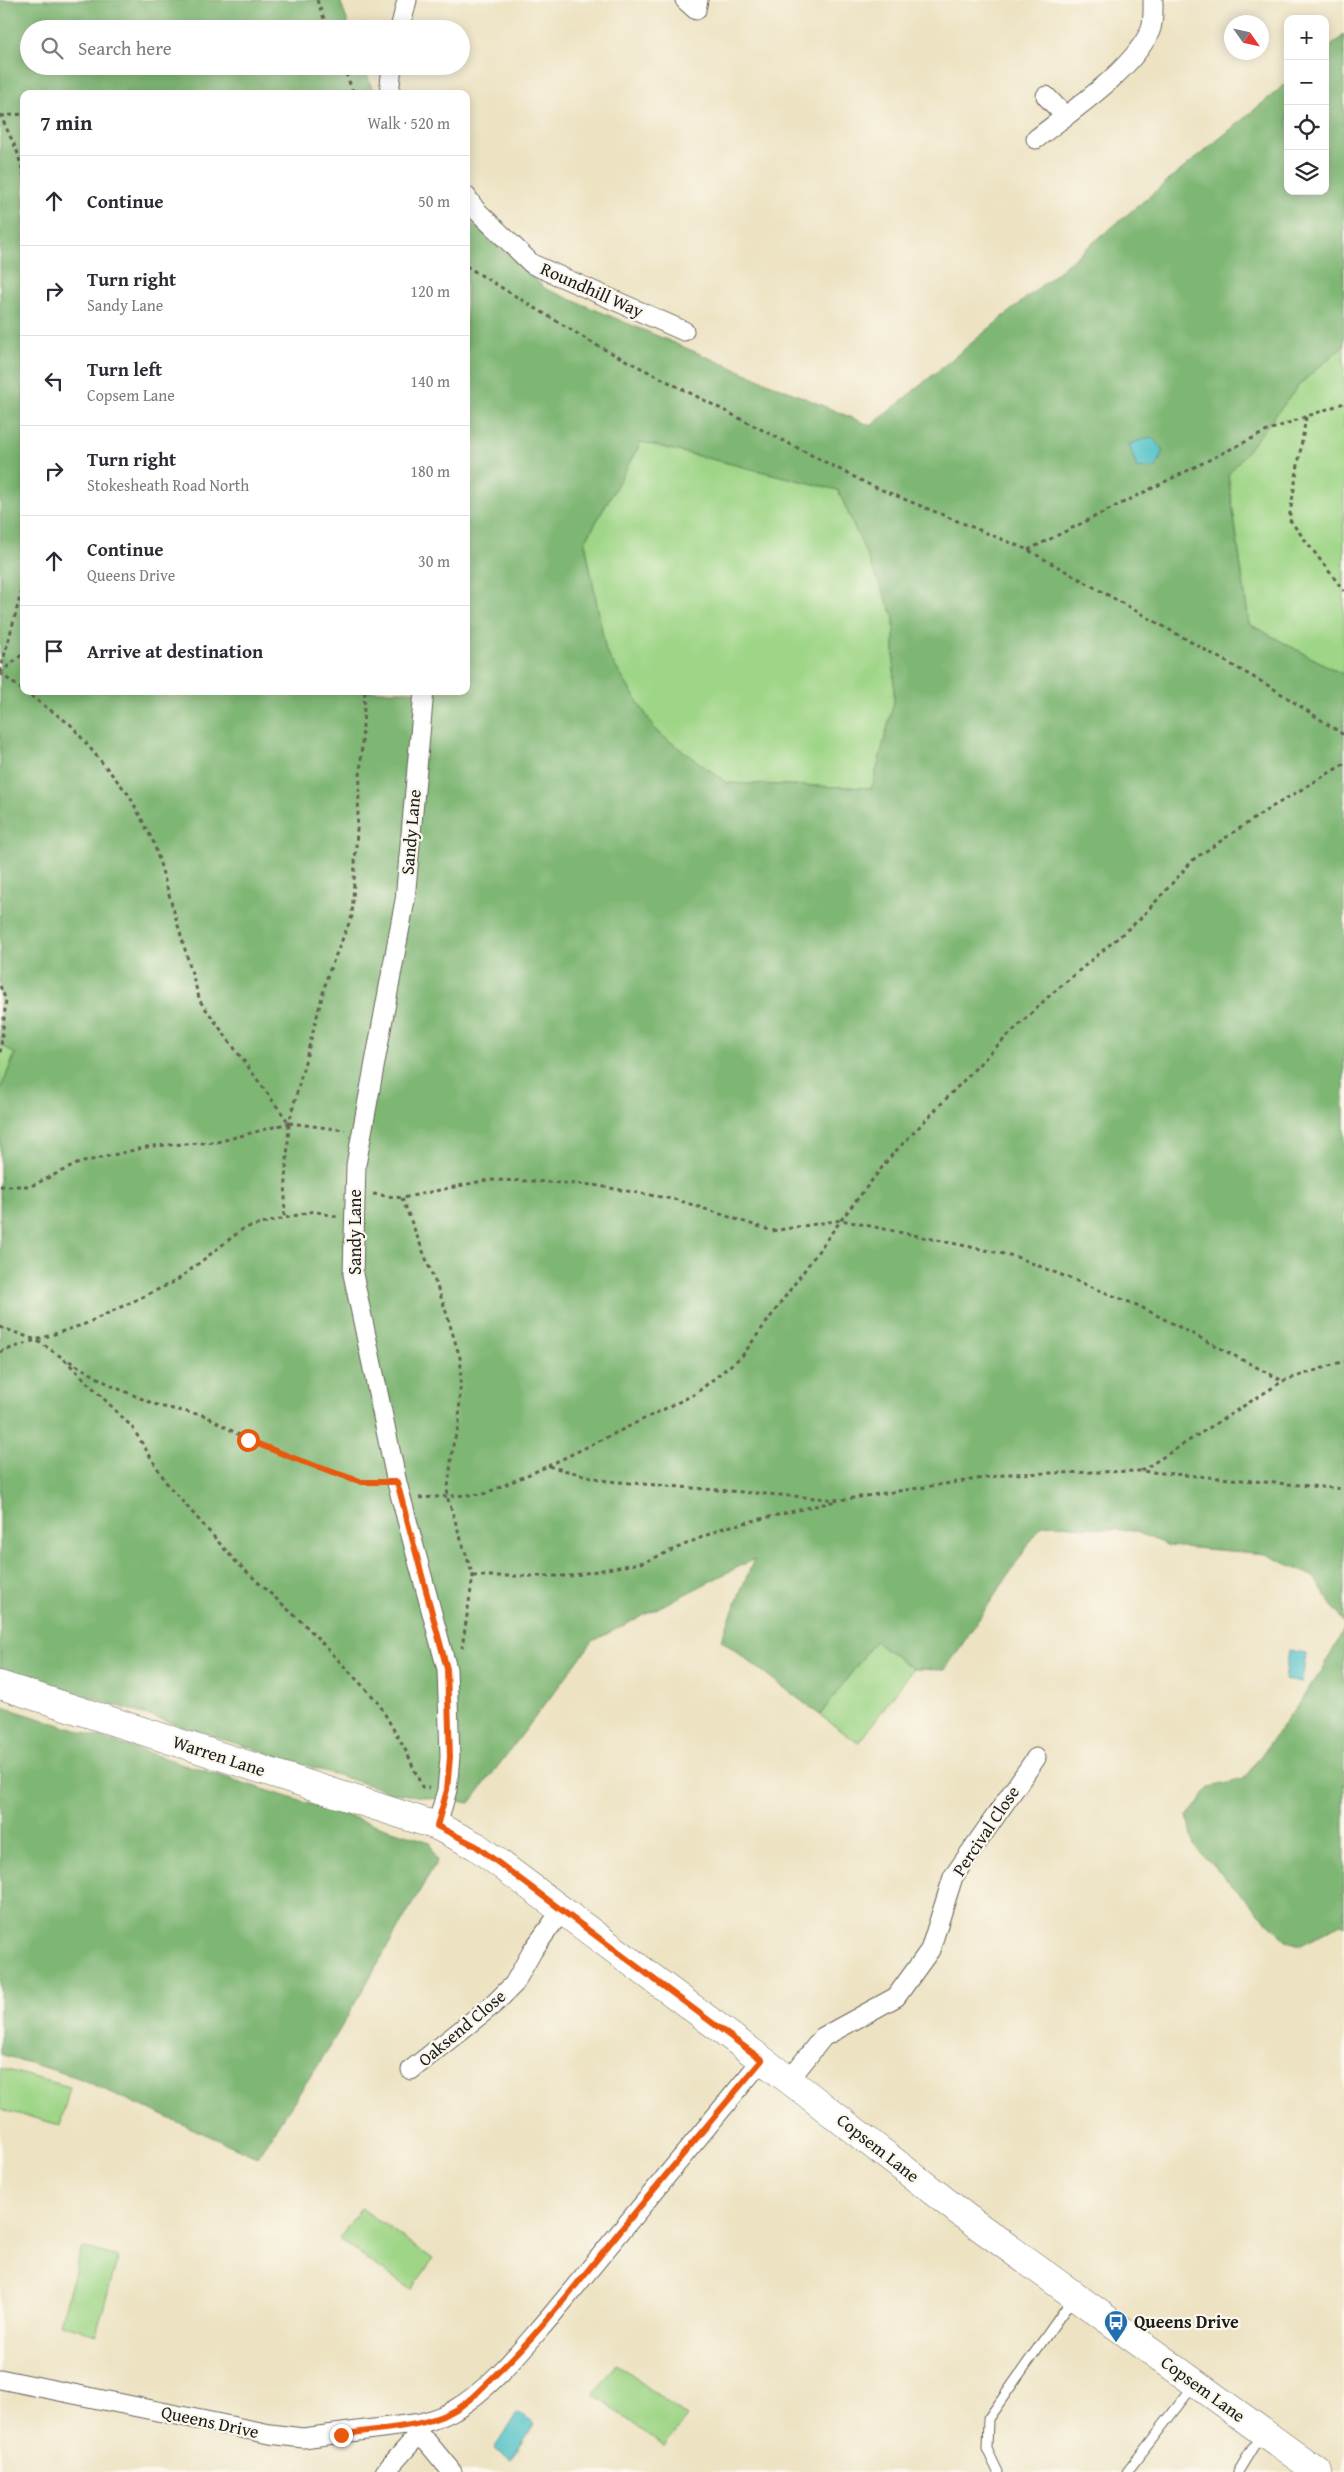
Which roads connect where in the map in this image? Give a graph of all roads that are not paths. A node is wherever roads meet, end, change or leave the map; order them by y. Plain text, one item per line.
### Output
1 (407, 0) edge
2 (686, 0) edge
3 (698, 0) edge
4 (1153, 0) edge
5 (402, 20) edge
6 (391, 75) edge
7 (389, 90) edge
8 (1046, 96) dead end
9 (1065, 116) junction
10 (1036, 139) dead end
11 (470, 201) edge
12 (684, 331) dead end
13 (424, 695) edge
14 (0, 1685) edge
15 (1036, 1758) dead end
16 (437, 1826) junction
17 (562, 1910) junction
18 (762, 2060) junction
19 (411, 2070) dead end
20 (789, 2080) junction
21 (1074, 2296) junction
22 (0, 2379) edge
23 (1196, 2384) junction
24 (420, 2429) junction
25 (1262, 2432) junction
26 (384, 2472) edge
27 (452, 2472) edge
28 (998, 2472) edge
29 (1127, 2472) edge
30 (1238, 2472) edge
31 (1318, 2472) edge

1 - 5 street
2 - 3 street
4 - 9 street
6 - 7 street
8 - 9 street
9 - 10 street
11 - 12 street, Roundhill Way
13 - 16 street, Sandy Lane
14 - 16 main road, Warren Lane
15 - 20 street, Percival Close
16 - 17 main road, Copsem Lane
17 - 18 main road, Copsem Lane
17 - 19 street, Oaksend Close
18 - 20 main road, Copsem Lane
18 - 24 street
20 - 21 main road, Copsem Lane
21 - 23 main road, Copsem Lane
21 - 28 lane
22 - 24 street, Queens Drive
23 - 25 main road, Copsem Lane
23 - 29 lane
24 - 26 street
24 - 27 street
25 - 30 lane
25 - 31 main road, Copsem Lane

